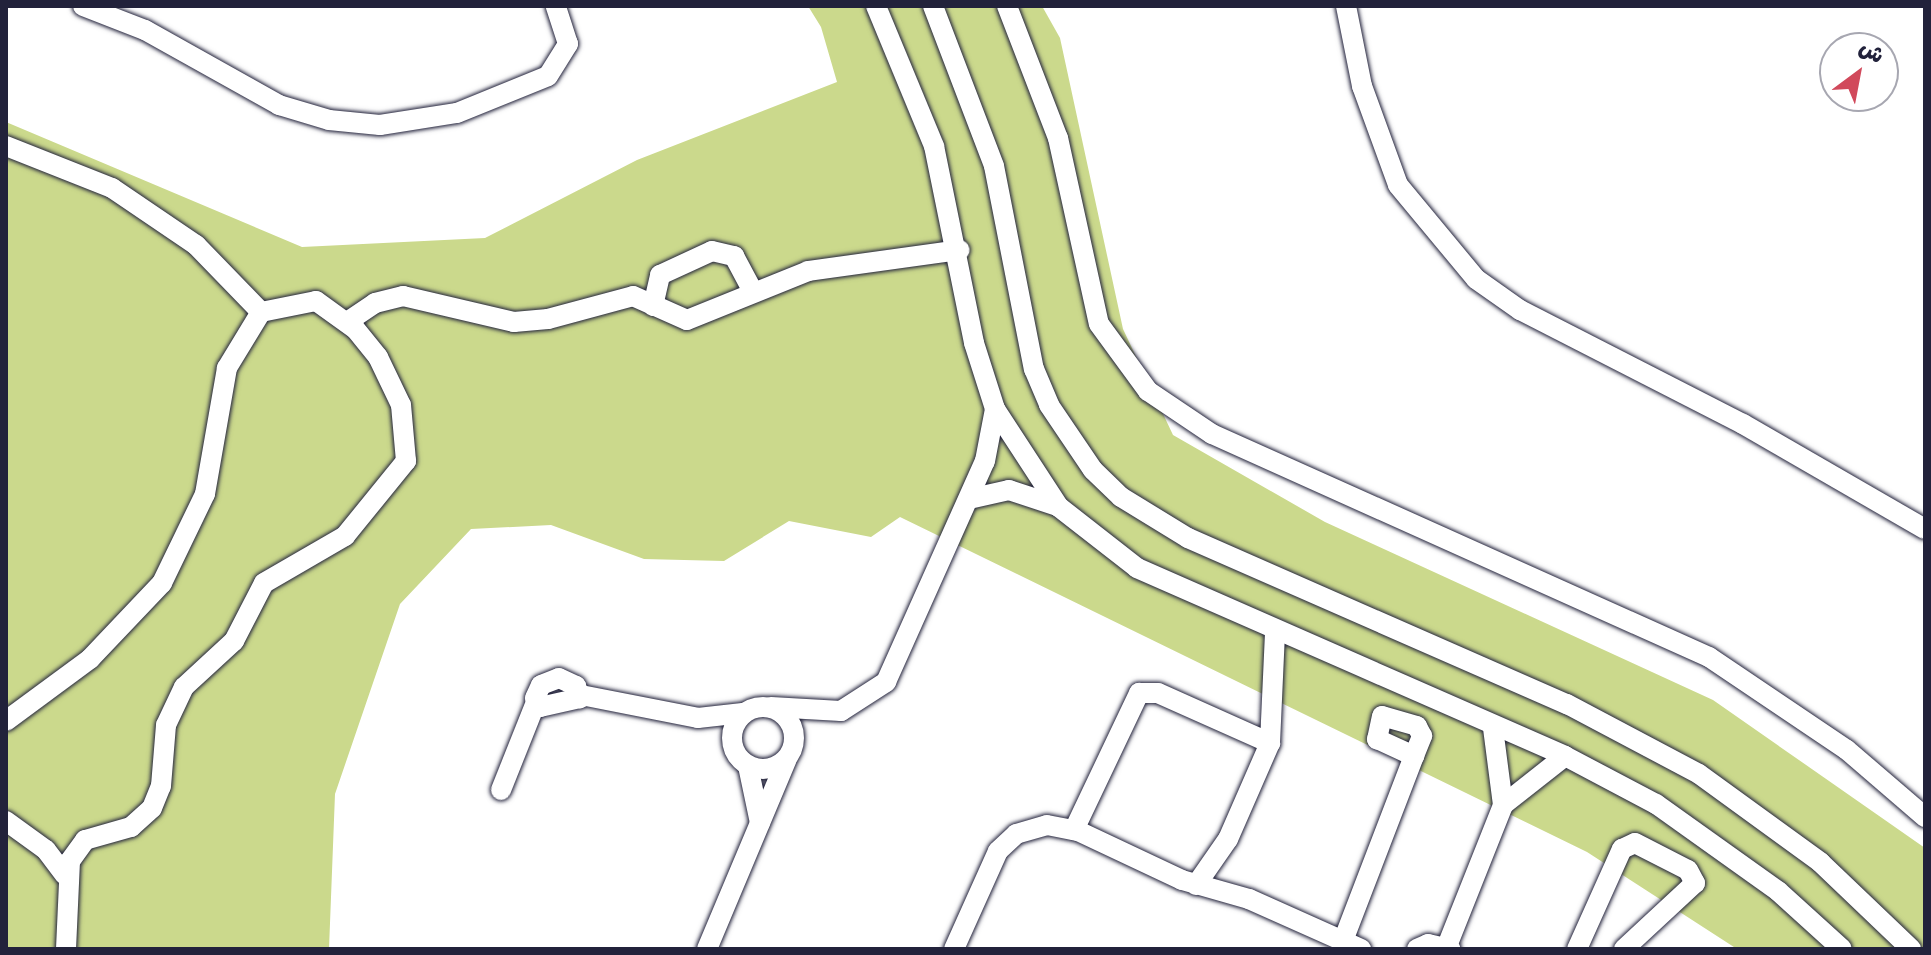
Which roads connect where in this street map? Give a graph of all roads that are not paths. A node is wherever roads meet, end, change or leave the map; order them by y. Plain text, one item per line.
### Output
1 (83, 6) edge
2 (556, 6) edge
3 (876, 6) edge
4 (933, 6) edge
5 (1007, 6) edge
6 (1346, 6) edge
7 (6, 146) edge
8 (960, 250) junction
9 (753, 291) junction
10 (653, 306) junction
11 (261, 312) junction
12 (347, 322) junction
13 (995, 409) junction
14 (969, 499) junction
15 (1059, 507) junction
16 (1925, 529) edge
17 (1275, 631) junction
18 (771, 707) junction
19 (743, 713) junction
20 (828, 713) junction
21 (698, 718) junction
22 (6, 721) edge
23 (1493, 728) junction
24 (1270, 743) junction
25 (732, 744) junction
26 (791, 752) junction
27 (1414, 756) dead end
28 (1565, 756) junction
29 (748, 766) junction
30 (501, 790) dead end
31 (1503, 805) junction
32 (1925, 817) edge
33 (6, 821) edge
34 (760, 827) junction
35 (1074, 830) junction
36 (65, 875) junction
37 (1196, 885) junction
38 (1352, 945) edge
39 (1448, 948) edge
40 (66, 949) edge
41 (707, 949) edge
42 (954, 949) edge
43 (1417, 949) edge
44 (1577, 949) edge
45 (1624, 949) edge
46 (1842, 949) edge
47 (1911, 949) edge

1 - 2 street
3 - 8 street
4 - 47 street
5 - 32 street
6 - 16 street
7 - 11 street
8 - 9 street
8 - 13 street
9 - 10 street
9 - 10 street
10 - 12 street
11 - 12 street
11 - 22 street
12 - 36 street
13 - 14 street
13 - 15 street
14 - 15 street
14 - 20 street
15 - 17 street
17 - 23 street
17 - 24 street
18 - 19 street
18 - 20 street
18 - 26 street
19 - 21 street
19 - 25 street
20 - 26 street
21 - 25 street
21 - 30 street
23 - 28 street
23 - 31 street
24 - 35 street
24 - 37 street
25 - 29 street
26 - 29 street
26 - 34 street
27 - 38 street
28 - 31 street
28 - 46 street
29 - 34 street
31 - 39 street
33 - 36 street
34 - 41 street
35 - 37 street
35 - 42 street
36 - 40 street
37 - 38 street
39 - 43 street
44 - 45 street

